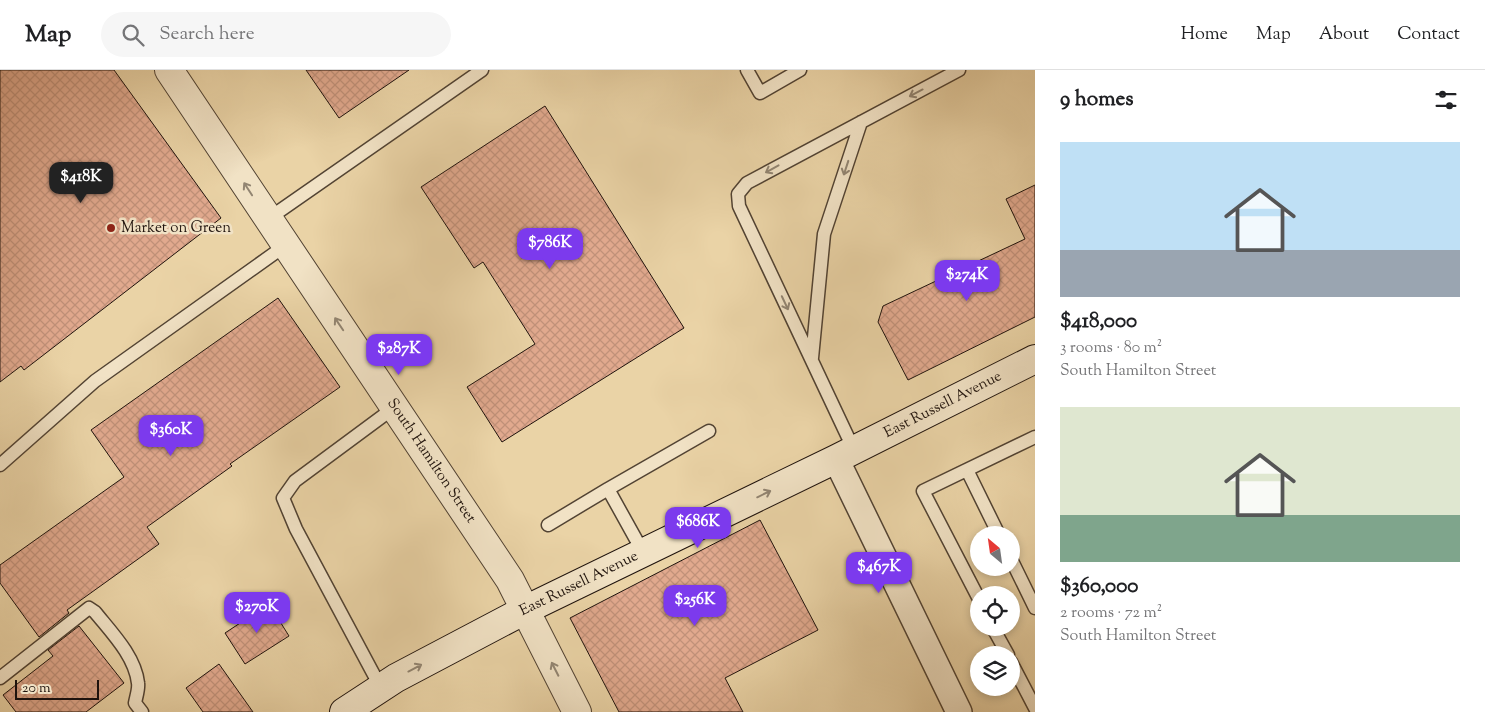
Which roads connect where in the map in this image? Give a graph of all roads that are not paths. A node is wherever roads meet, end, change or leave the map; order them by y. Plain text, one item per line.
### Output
1 (169, 70) edge
2 (482, 70) edge
3 (746, 70) edge
4 (800, 70) edge
5 (959, 70) edge
6 (861, 122) junction
7 (268, 219) junction
8 (286, 246) junction
9 (811, 360) junction
10 (1033, 364) edge
11 (395, 407) junction
12 (709, 431) dead end
13 (1035, 437) edge
14 (845, 455) junction
15 (0, 465) edge
16 (968, 470) junction
17 (608, 489) junction
18 (548, 525) dead end
19 (995, 526) edge
20 (643, 552) junction
21 (1019, 576) edge
22 (972, 586) edge
23 (1035, 608) edge
24 (524, 610) junction
25 (0, 678) edge
26 (1020, 679) edge
27 (381, 688) junction
28 (1035, 708) edge
29 (142, 712) edge
30 (344, 712) edge
31 (577, 712) edge
32 (959, 712) edge

7 -> 1 street, South Hamilton Street
2 - 7 lane
3 - 4 lane
5 -> 6 lane
6 -> 9 lane
6 -> 9 lane
7 - 8 street, South Hamilton Street
11 -> 8 street, South Hamilton Street
8 - 15 lane
9 - 14 lane
10 - 14 street, East Russell Avenue
11 - 24 street, South Hamilton Street
11 - 27 lane
12 - 17 lane
13 - 16 lane
20 -> 14 street, East Russell Avenue
14 - 32 street
16 - 19 lane
16 - 22 lane
17 - 18 lane
17 - 20 lane
20 - 24 street, East Russell Avenue
21 - 23 lane
27 -> 24 street, East Russell Avenue
31 -> 24 street, South Hamilton Street
25 - 29 lane
26 - 28 lane
27 - 30 street, East Russell Avenue

